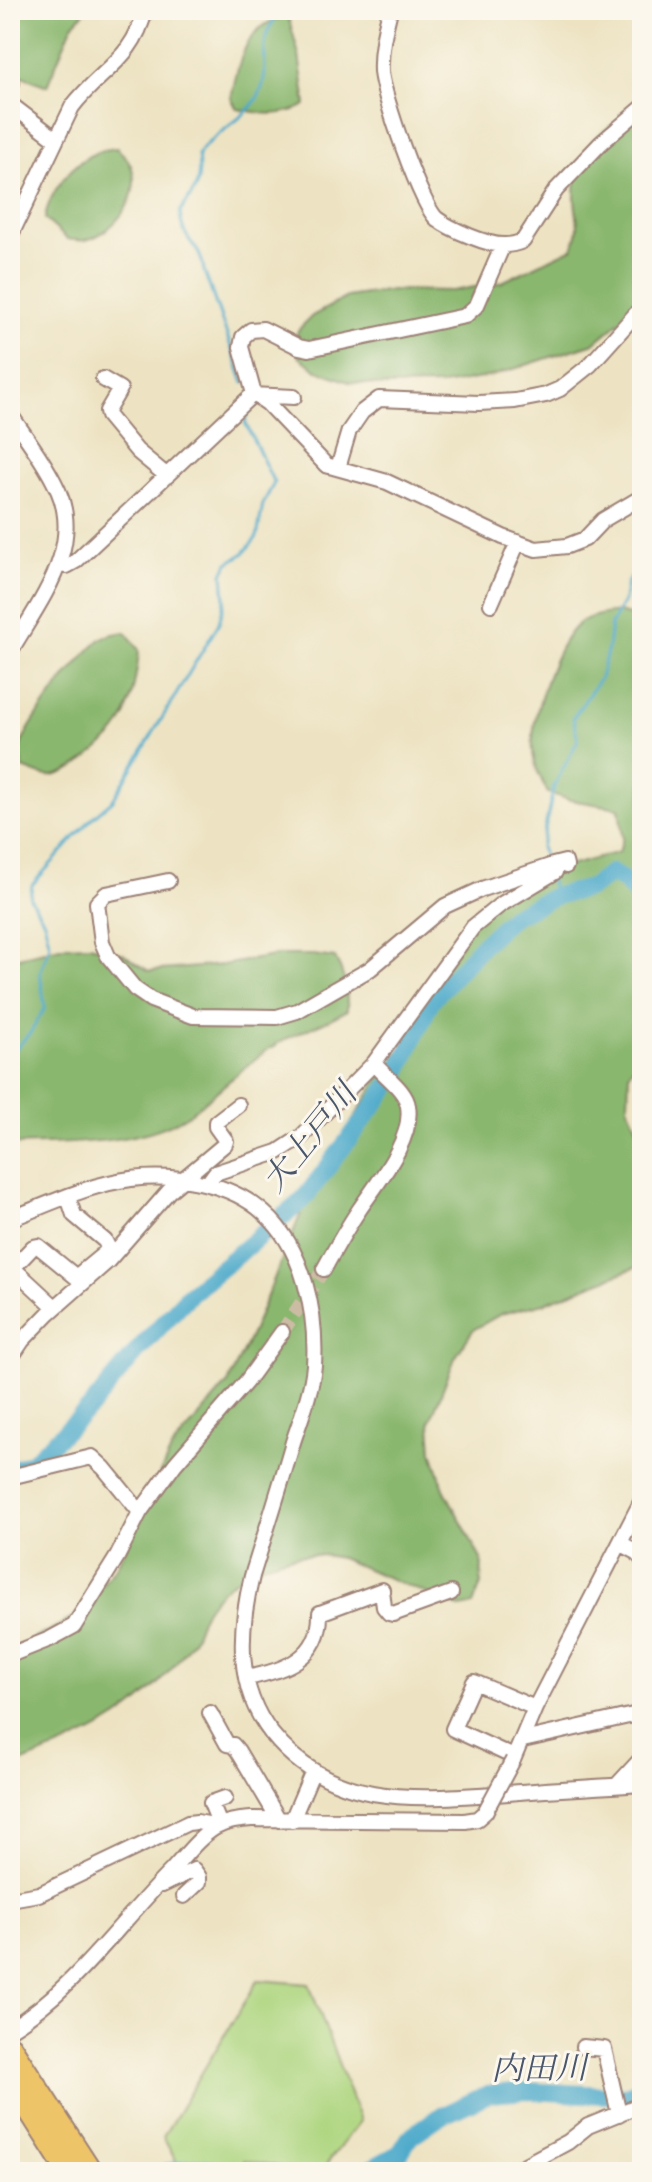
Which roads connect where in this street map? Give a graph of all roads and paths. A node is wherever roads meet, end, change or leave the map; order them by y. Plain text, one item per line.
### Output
1 (145, 10) edge
2 (390, 10) edge
3 (10, 79) edge
4 (10, 87) edge
5 (10, 104) edge
6 (642, 108) edge
7 (56, 139) junction
8 (10, 237) edge
9 (503, 245) junction
10 (642, 307) edge
11 (103, 379) dead end
12 (250, 397) junction
13 (294, 397) dead end
14 (10, 414) edge
15 (338, 468) junction
16 (167, 476) junction
17 (642, 497) edge
18 (518, 542) junction
19 (60, 565) junction
20 (491, 604) dead end
21 (10, 652) edge
22 (168, 881) dead end
23 (377, 1067) junction
24 (238, 1105) dead end
25 (183, 1179) junction
26 (207, 1184) junction
27 (68, 1197) junction
28 (10, 1219) edge
29 (324, 1269) tunnel mouth
30 (55, 1307) junction
31 (282, 1332) tunnel mouth
32 (10, 1359) edge
33 (10, 1477) edge
34 (642, 1500) edge
35 (140, 1512) junction
36 (620, 1543) junction
37 (642, 1559) edge
38 (451, 1593) dead end
39 (10, 1655) edge
40 (246, 1678) junction
41 (535, 1708) junction
42 (210, 1713) dead end
43 (642, 1713) edge
44 (523, 1740) junction
45 (514, 1758) junction
46 (642, 1758) edge
47 (312, 1773) junction
48 (642, 1784) edge
49 (617, 1785) junction
50 (225, 1798) dead end
51 (285, 1820) junction
52 (219, 1826) junction
53 (157, 1884) junction
54 (184, 1896) dead end
55 (10, 1899) edge
56 (10, 2029) edge
57 (10, 2047) edge
58 (583, 2047) dead end
59 (10, 2079) edge
60 (616, 2104) junction
61 (642, 2104) edge
62 (57, 2138) junction
63 (69, 2172) edge
64 (91, 2172) edge
65 (512, 2172) edge

1 - 7 street
2 - 9 street
3 - 4 street
5 - 7 street
6 - 9 street
7 - 8 street
9 - 12 street
10 - 15 street
11 - 16 street
12 - 13 street
12 - 15 street
12 - 16 street
14 - 19 street
15 - 18 street
16 - 19 street
17 - 18 street
18 - 20 street
19 - 21 street
22 - 23 street
23 - 26 street
23 - 29 street
24 - 25 street
25 - 26 street
25 - 27 street
25 - 30 street
26 - 40 street
27 - 28 street
27 - 30 street
30 - 32 street
31 - 35 street
33 - 35 street
34 - 36 street
35 - 39 street
36 - 37 street
36 - 41 street
38 - 40 street
40 - 47 street
41 - 44 street
41 - 45 street
42 - 51 street
43 - 44 street
44 - 45 street
45 - 51 street, bridge
46 - 49 street
47 - 49 street
47 - 51 street
48 - 49 street
50 - 52 street
51 - 52 street
52 - 53 street
52 - 55 street
53 - 54 street
53 - 56 street
57 - 62 highway
58 - 60 street
59 - 62 highway
60 - 61 street
60 - 65 street
62 - 63 highway
62 - 64 highway

